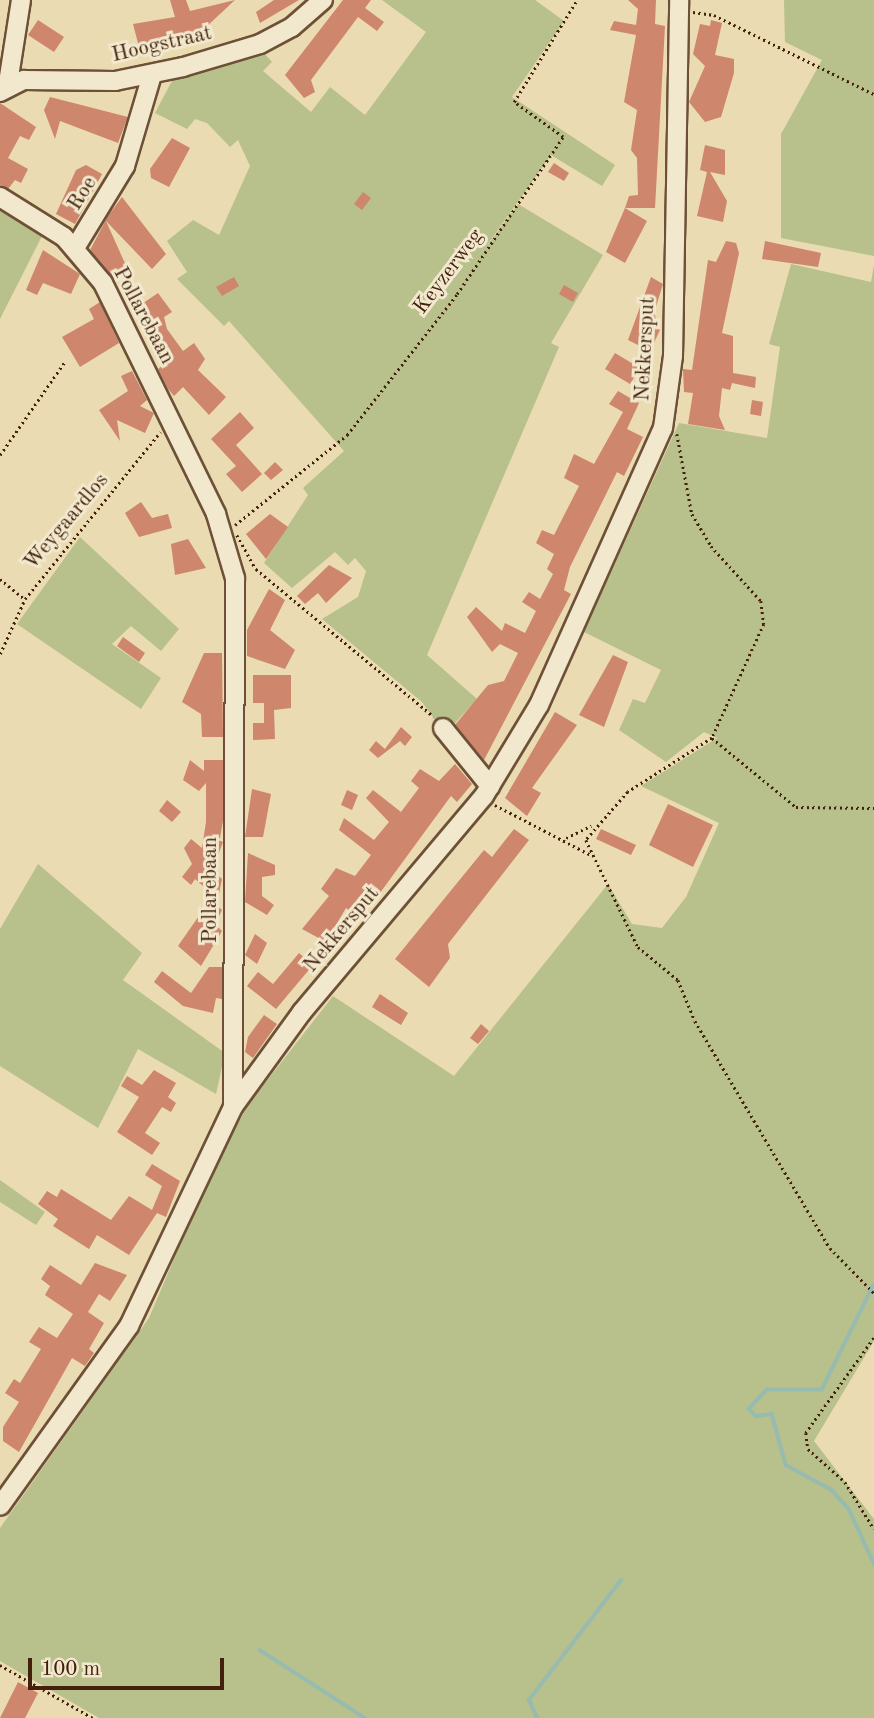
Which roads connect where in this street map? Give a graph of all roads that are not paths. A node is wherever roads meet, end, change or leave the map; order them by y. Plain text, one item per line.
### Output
1 (21, 0) edge
2 (323, 0) edge
3 (679, 5) edge
4 (152, 75) junction
5 (4, 87) edge
6 (0, 197) edge
7 (75, 248) junction
8 (443, 728) road end
9 (487, 791) junction
10 (233, 1107) junction
11 (0, 1506) edge

1 - 5 street
2 - 4 street, Hoogstraat
3 - 9 street, Nekkersput
4 - 5 street, Hoogstraat
4 - 7 street, Roe
6 - 7 street, Roe
7 - 10 street, Pollarebaan
8 - 9 street
9 - 10 street, Nekkersput
10 - 11 street, Pollarebaan

